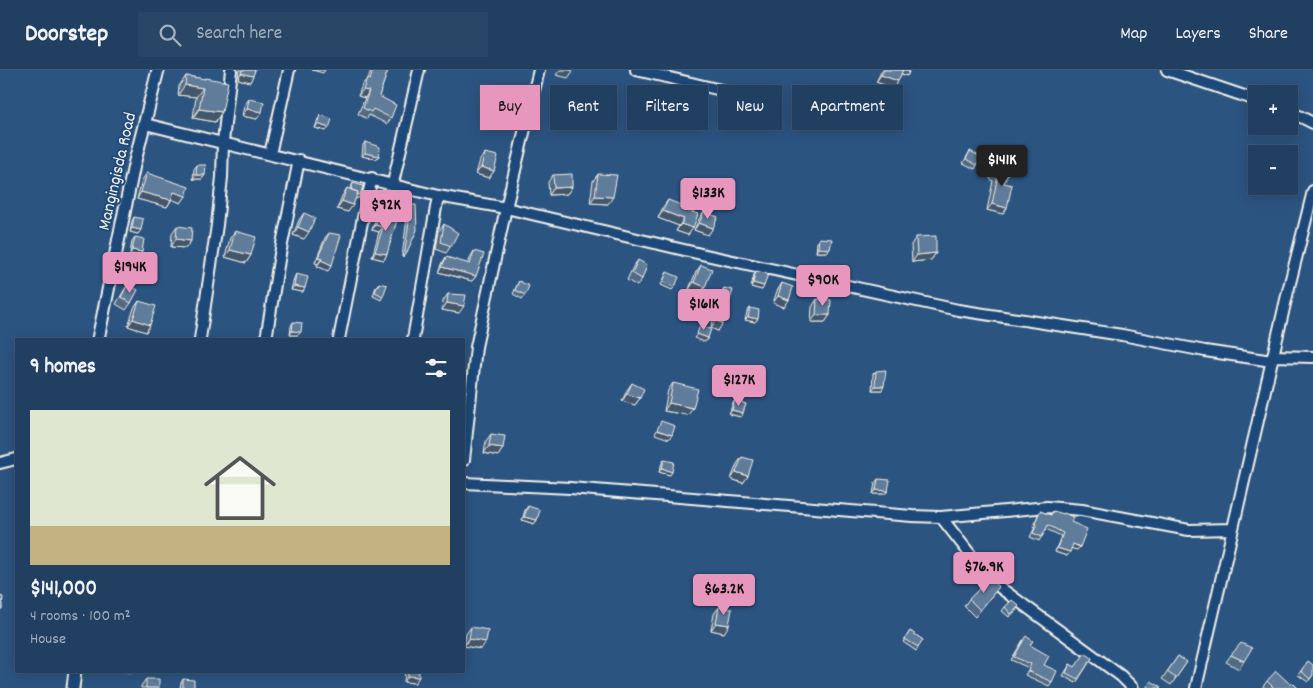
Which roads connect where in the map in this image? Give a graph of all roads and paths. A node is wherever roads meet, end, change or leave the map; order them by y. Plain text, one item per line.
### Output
1 (158, 70) edge
2 (231, 70) edge
3 (290, 70) edge
4 (419, 70) edge
5 (539, 70) edge
6 (636, 70) edge
7 (1167, 70) edge
8 (718, 89) edge
9 (1248, 97) edge
10 (1298, 116) edge
11 (1313, 123) edge
12 (145, 124) junction
13 (223, 142) junction
14 (270, 154) junction
15 (299, 160) junction
16 (372, 178) junction
17 (393, 183) junction
18 (1313, 191) edge
19 (438, 196) junction
20 (506, 208) junction
21 (98, 338) edge
22 (200, 338) edge
23 (266, 338) edge
24 (339, 338) edge
25 (413, 338) edge
26 (1313, 357) edge
27 (1272, 359) junction
28 (465, 451) edge
29 (15, 459) edge
30 (0, 463) edge
31 (465, 483) edge
32 (940, 517) junction
33 (1232, 529) junction
34 (75, 673) edge
35 (73, 688) edge
36 (1133, 688) edge
37 (1196, 688) edge

1 - 12 street, Mangingisda Road
2 - 13 street
3 - 14 street
4 - 17 street
5 - 20 street
6 - 8 street
7 - 9 street
10 - 11 street
12 - 13 street
12 - 21 street, Mangingisda Road
13 - 14 street
13 - 22 street
14 - 15 street
15 - 16 street
15 - 23 street
16 - 17 street
16 - 24 street
17 - 19 street
18 - 27 street
19 - 20 street
19 - 25 street
20 - 27 street
20 - 28 street
26 - 27 street
27 - 33 street
29 - 30 street
31 - 32 street
32 - 33 street
32 - 36 street
33 - 37 street
34 - 35 street

